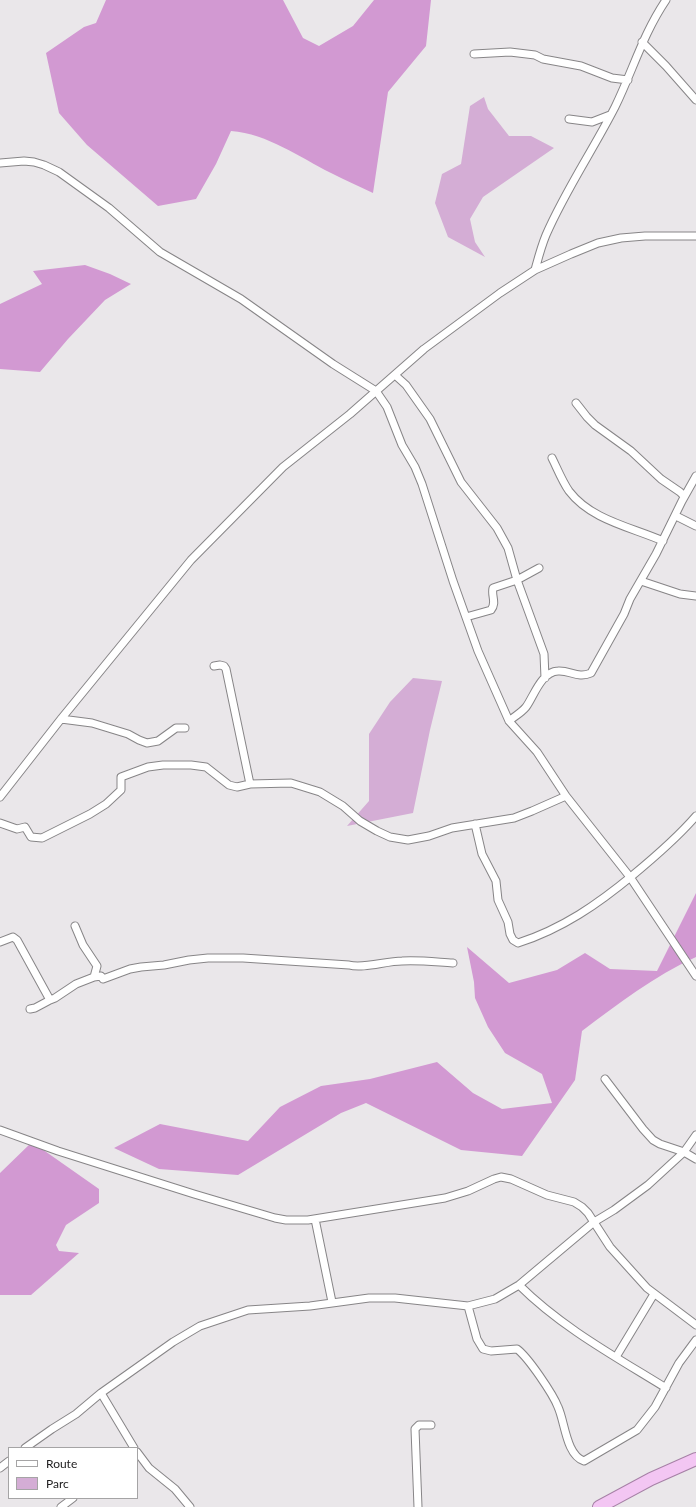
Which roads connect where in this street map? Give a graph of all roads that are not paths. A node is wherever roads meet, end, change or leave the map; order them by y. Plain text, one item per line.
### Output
1 (666, 0) edge
2 (642, 42) junction
3 (474, 54) dead end
4 (628, 80) junction
5 (696, 100) edge
6 (610, 115) junction
7 (569, 119) dead end
8 (0, 163) edge
9 (696, 236) edge
10 (535, 270) junction
11 (395, 375) junction
12 (376, 391) junction
13 (576, 403) dead end
14 (552, 458) dead end
15 (696, 476) edge
16 (684, 496) junction
17 (676, 516) junction
18 (696, 526) edge
19 (663, 541) junction
20 (539, 568) dead end
21 (517, 580) junction
22 (641, 581) junction
23 (696, 596) edge
24 (466, 617) junction
25 (214, 666) dead end
26 (545, 678) junction
27 (61, 720) junction
28 (510, 721) junction
29 (185, 728) dead end
30 (250, 784) junction
31 (566, 796) junction
32 (0, 797) edge
33 (696, 816) edge
34 (0, 823) edge
35 (475, 824) junction
36 (630, 877) junction
37 (75, 926) dead end
38 (0, 942) edge
39 (453, 963) dead end
40 (94, 976) junction
41 (696, 976) edge
42 (50, 1000) junction
43 (30, 1009) dead end
44 (605, 1079) dead end
45 (0, 1130) edge
46 (696, 1135) edge
47 (684, 1152) junction
48 (696, 1159) edge
49 (315, 1219) junction
50 (594, 1222) junction
51 (519, 1285) junction
52 (654, 1294) junction
53 (332, 1302) junction
54 (468, 1306) junction
55 (696, 1325) edge
56 (696, 1340) edge
57 (616, 1357) junction
58 (666, 1388) junction
59 (102, 1393) junction
60 (431, 1425) dead end
61 (26, 1447) edge
62 (133, 1447) edge
63 (138, 1453) edge
64 (696, 1459) edge
65 (8, 1462) edge
66 (0, 1468) edge
67 (72, 1499) edge
68 (61, 1507) edge
69 (190, 1507) edge
70 (418, 1507) edge
71 (599, 1507) edge

1 - 2 street
2 - 4 street
2 - 5 street
3 - 4 street
4 - 6 street
6 - 7 street
6 - 10 street
8 - 12 street
9 - 10 street
10 - 11 street
11 - 12 street
11 - 21 street
12 - 24 street
12 - 27 street
13 - 16 street
14 - 19 street
15 - 16 street
16 - 17 street
17 - 18 street
17 - 19 street
19 - 22 street
20 - 21 street
21 - 24 street
21 - 26 street
22 - 23 street
22 - 26 street
24 - 28 street
25 - 30 street
26 - 28 street
27 - 29 street
27 - 32 street
28 - 31 street
30 - 34 street
30 - 35 street
31 - 35 street
31 - 36 street
33 - 36 street
35 - 36 street
36 - 41 street
37 - 40 street
38 - 42 street
39 - 40 street
40 - 42 street
42 - 43 street
44 - 47 street
45 - 49 street
46 - 47 street
47 - 48 street
47 - 50 street
49 - 50 street
49 - 53 street
50 - 51 street
50 - 52 street
51 - 54 street
51 - 57 street
52 - 55 street
52 - 57 street
53 - 54 street
53 - 59 street
54 - 58 street
56 - 58 street
57 - 58 street
59 - 61 street
59 - 62 street
60 - 70 street
63 - 69 street
64 - 71 highway
65 - 66 street
67 - 68 street

